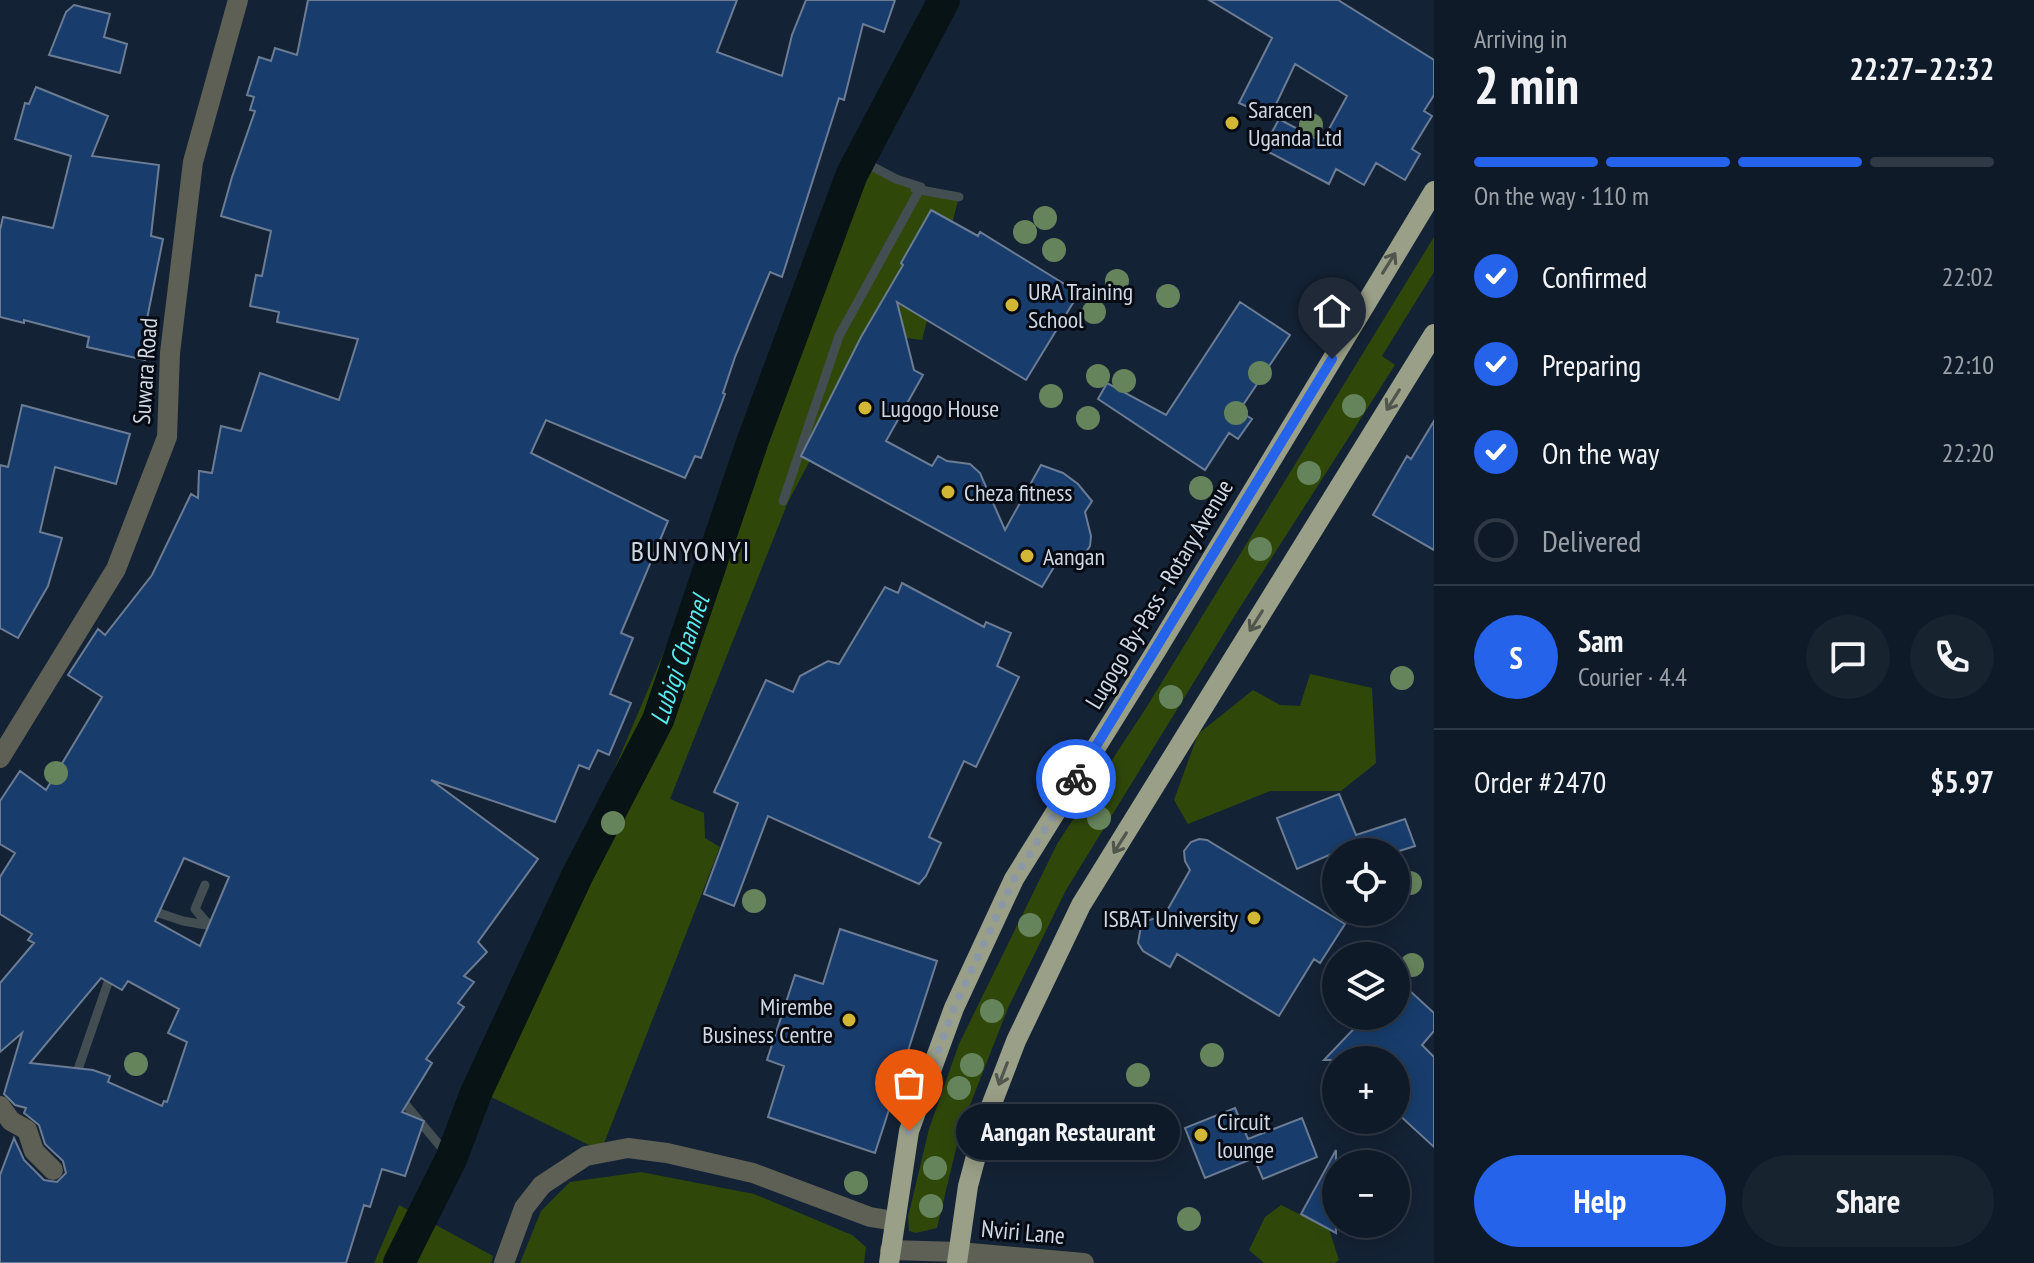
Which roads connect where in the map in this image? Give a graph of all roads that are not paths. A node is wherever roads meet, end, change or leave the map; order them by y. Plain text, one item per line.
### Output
1 (238, 0) edge
2 (1434, 191) edge
3 (1434, 334) edge
4 (0, 758) edge
5 (0, 1106) edge
6 (53, 1170) dead end
7 (895, 1221) junction
8 (890, 1256) edge
9 (958, 1258) edge
10 (504, 1263) edge
11 (1084, 1263) edge

1 - 4 street, Suwara Road
7 -> 2 main road, Lugogo By-Pass - Rotary Avenue
3 -> 9 main road
5 - 6 street
7 - 8 main road, Lugogo By-Pass - Rotary Avenue
7 - 10 street
8 - 9 street, Nviri Lane
9 - 11 street, Nviri Lane

